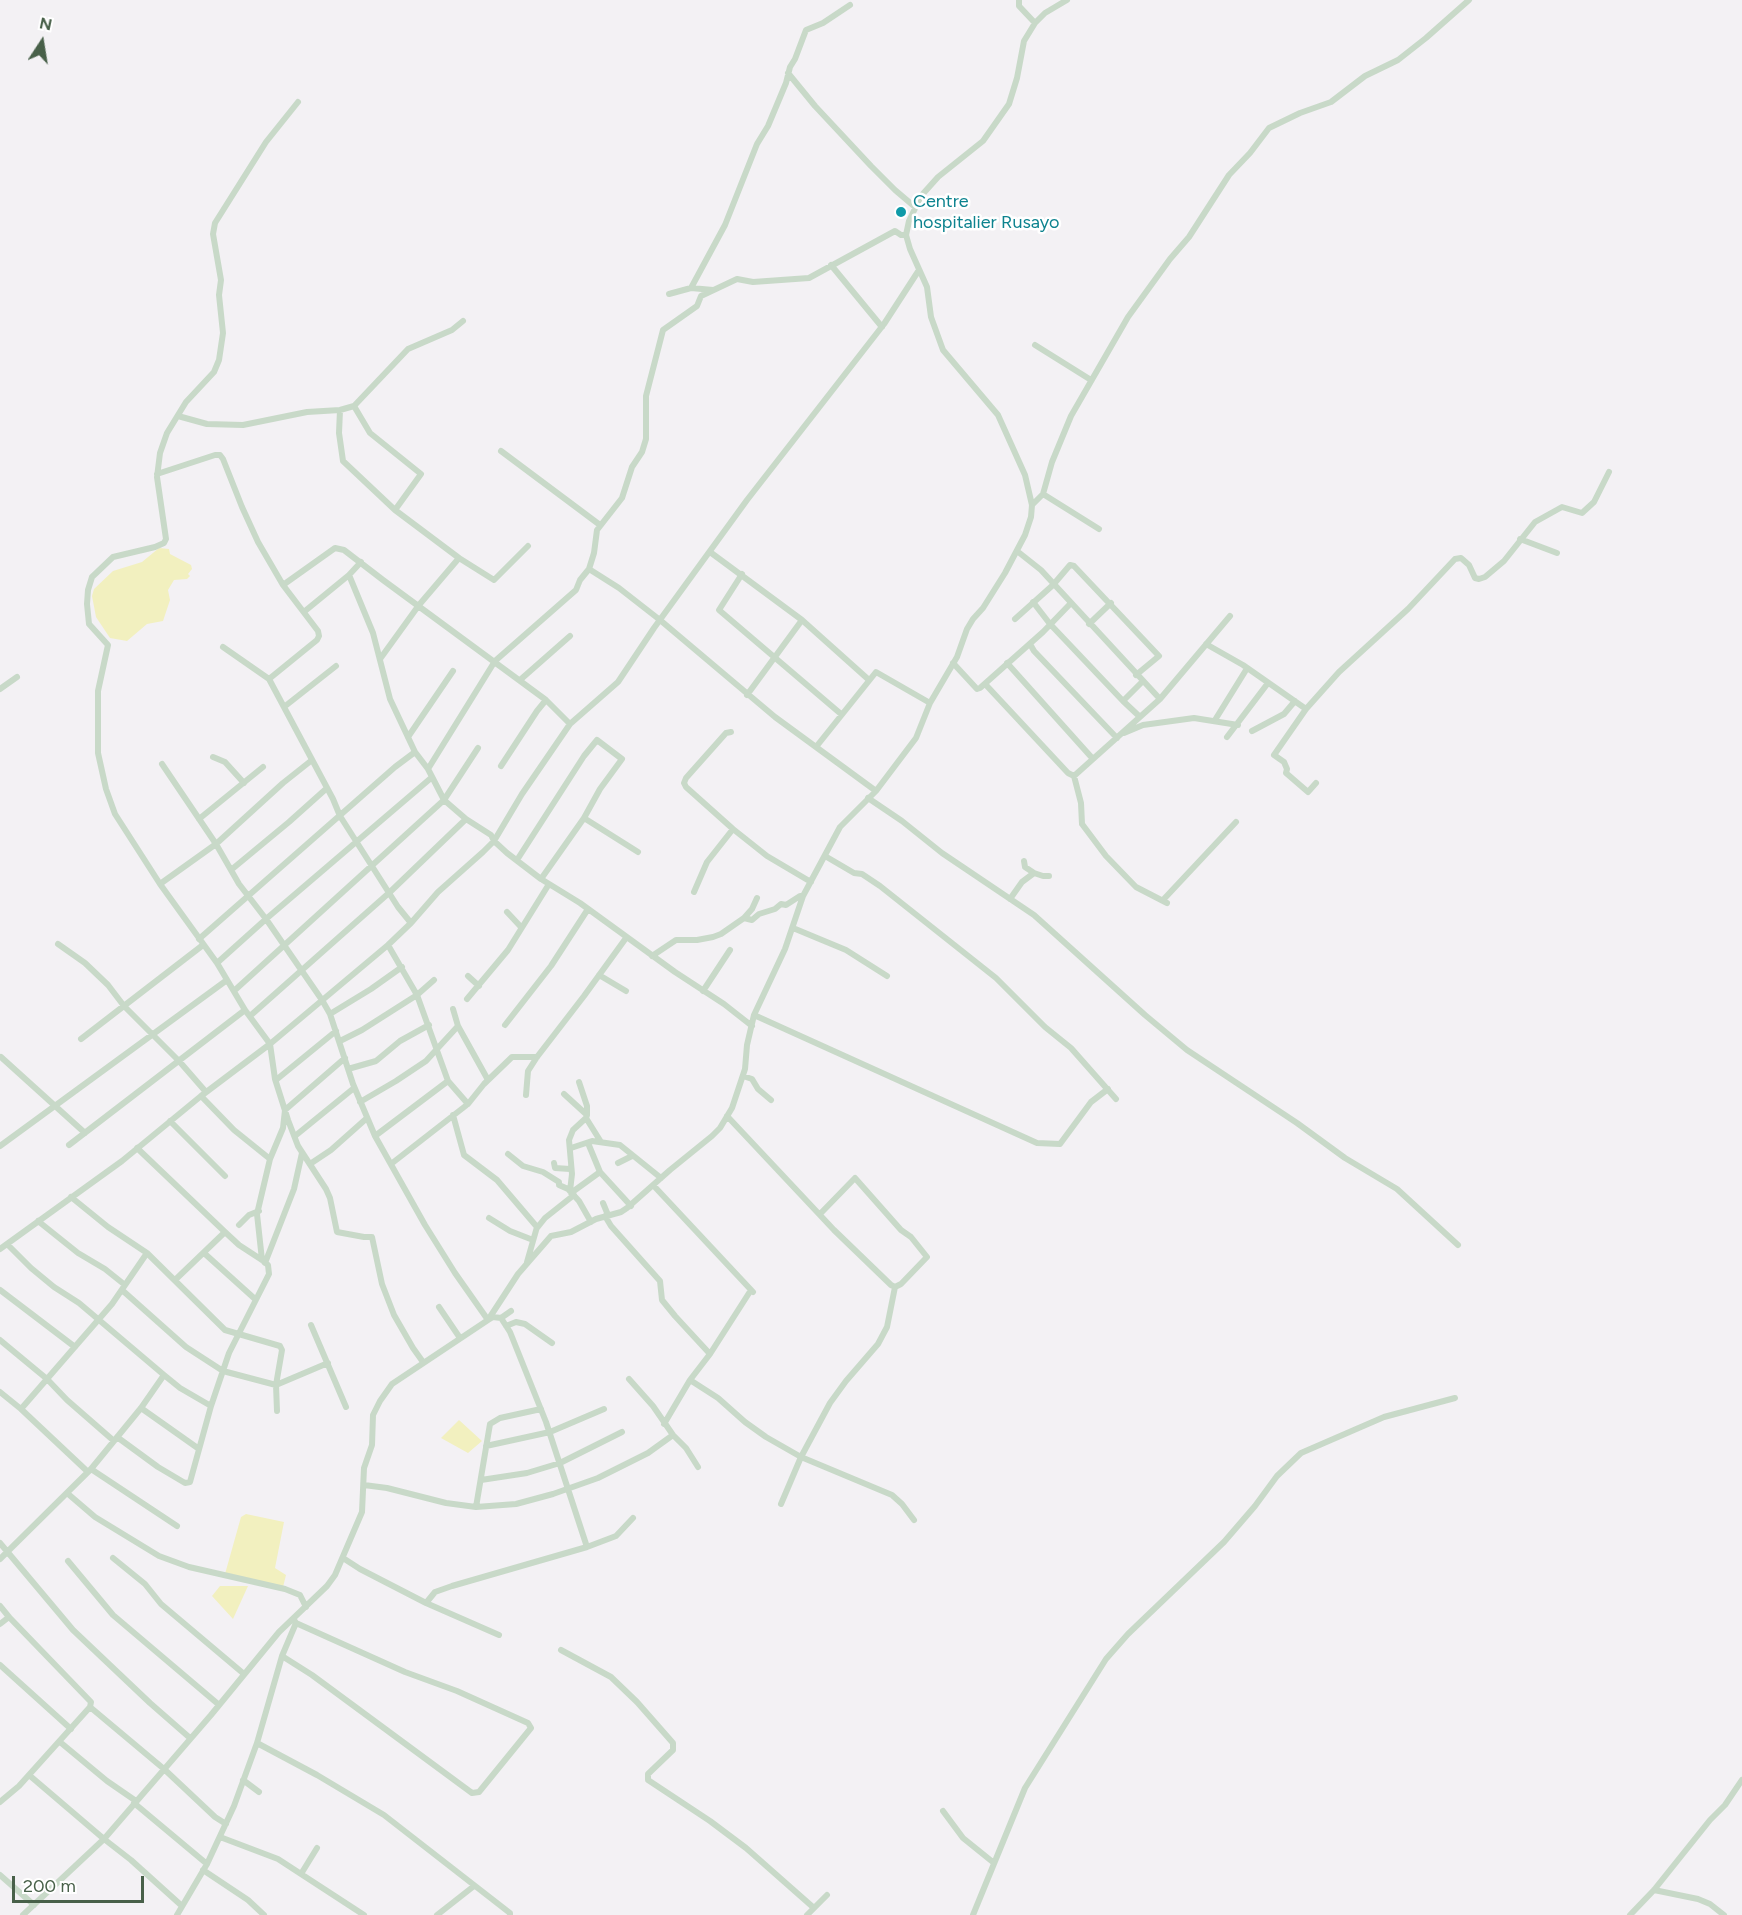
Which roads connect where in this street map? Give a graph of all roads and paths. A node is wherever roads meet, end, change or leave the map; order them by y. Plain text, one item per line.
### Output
1 (1019, 0) edge
2 (1067, 0) edge
3 (1468, 0) edge
4 (850, 5) dead end
5 (1035, 22) junction
6 (788, 73) junction
7 (298, 102) dead end
8 (915, 207) junction
9 (906, 235) junction
10 (831, 265) junction
11 (919, 270) junction
12 (691, 288) junction
13 (715, 290) junction
14 (669, 294) dead end
15 (463, 321) dead end
16 (882, 327) junction
17 (1035, 345) dead end
18 (1091, 380) junction
19 (354, 406) junction
20 (340, 410) junction
21 (178, 416) junction
22 (501, 452) dead end
23 (1609, 471) dead end
24 (157, 474) junction
25 (1043, 494) junction
26 (1032, 505) junction
27 (395, 510) junction
28 (600, 525) junction
29 (1099, 529) dead end
30 (1520, 539) junction
31 (528, 546) dead end
32 (1017, 551) junction
33 (710, 552) junction
34 (1557, 553) dead end
35 (459, 558) junction
36 (361, 562) junction
37 (589, 569) junction
38 (742, 574) junction
39 (349, 575) junction
40 (284, 585) junction
41 (1053, 585) junction
42 (1033, 602) junction
43 (1071, 603) junction
44 (1111, 603) junction
45 (419, 605) junction
46 (305, 611) junction
47 (1230, 616) dead end
48 (1015, 619) dead end
49 (660, 620) junction
50 (802, 620) junction
51 (1050, 624) junction
52 (1089, 624) junction
53 (570, 636) dead end
54 (1030, 644) junction
55 (1206, 644) junction
56 (223, 647) dead end
57 (775, 657) junction
58 (380, 659) junction
59 (495, 661) junction
60 (953, 663) junction
61 (1007, 663) junction
62 (336, 666) dead end
63 (1246, 670) junction
64 (453, 671) dead end
65 (1136, 675) junction
66 (17, 677) dead end
67 (269, 679) junction
68 (520, 680) junction
69 (869, 680) junction
70 (1142, 682) junction
71 (1268, 683) junction
72 (986, 685) junction
73 (0, 689) edge
74 (747, 695) junction
75 (1160, 699) junction
76 (546, 700) junction
77 (1294, 700) junction
78 (1123, 701) junction
79 (930, 703) junction
80 (284, 707) junction
81 (1306, 709) junction
82 (842, 714) junction
83 (1139, 716) junction
84 (1215, 720) junction
85 (570, 724) junction
86 (1238, 725) junction
87 (1252, 731) dead end
88 (730, 732) dead end
89 (1119, 736) junction
90 (408, 737) junction
91 (1227, 737) dead end
92 (816, 747) junction
93 (478, 748) dead end
94 (415, 752) junction
95 (213, 757) dead end
96 (1093, 759) junction
97 (312, 760) junction
98 (162, 764) dead end
99 (501, 766) dead end
100 (263, 767) dead end
101 (428, 769) junction
102 (1074, 776) junction
103 (431, 778) junction
104 (244, 783) junction
105 (1316, 783) dead end
106 (327, 788) junction
107 (876, 791) junction
108 (868, 798) junction
109 (444, 800) junction
110 (340, 816) junction
111 (584, 818) junction
112 (199, 819) junction
113 (466, 819) junction
114 (1236, 822) dead end
115 (733, 829) junction
116 (494, 841) junction
117 (356, 842) junction
118 (216, 844) junction
119 (638, 852) dead end
120 (825, 856) junction
121 (517, 860) junction
122 (1024, 861) dead end
123 (373, 866) junction
124 (231, 870) junction
125 (1034, 873) junction
126 (1049, 876) dead end
127 (541, 879) junction
128 (811, 882) junction
129 (160, 884) junction
130 (549, 884) junction
131 (390, 892) junction
132 (694, 892) dead end
133 (248, 895) junction
134 (803, 896) junction
135 (757, 898) dead end
136 (1010, 899) junction
137 (588, 909) junction
138 (507, 912) dead end
139 (744, 918) junction
140 (266, 919) junction
141 (411, 924) junction
142 (521, 927) junction
143 (793, 927) junction
144 (626, 938) junction
145 (199, 939) junction
146 (58, 944) dead end
147 (203, 945) junction
148 (388, 945) junction
149 (285, 946) junction
150 (730, 950) dead end
151 (652, 956) junction
152 (217, 963) junction
153 (402, 967) junction
154 (301, 970) junction
155 (599, 975) junction
156 (468, 976) dead end
157 (887, 976) dead end
158 (227, 980) junction
159 (434, 980) dead end
160 (479, 986) junction
161 (235, 990) junction
162 (626, 990) dead end
163 (703, 991) junction
164 (417, 996) junction
165 (467, 999) dead end
166 (322, 1000) junction
167 (124, 1006) junction
168 (453, 1009) dead end
169 (247, 1013) junction
170 (330, 1014) junction
171 (754, 1015) junction
172 (429, 1025) junction
173 (505, 1025) dead end
174 (458, 1026) junction
175 (752, 1026) junction
176 (336, 1031) junction
177 (151, 1035) junction
178 (81, 1039) dead end
179 (340, 1041) junction
180 (270, 1044) junction
181 (438, 1049) junction
182 (1, 1057) edge
183 (537, 1057) junction
184 (345, 1058) junction
185 (179, 1061) junction
186 (348, 1069) junction
187 (743, 1076) junction
188 (276, 1080) junction
189 (488, 1080) junction
190 (448, 1081) junction
191 (579, 1082) dead end
192 (354, 1088) junction
193 (1108, 1089) junction
194 (203, 1094) junction
195 (564, 1094) dead end
196 (526, 1095) dead end
197 (1116, 1099) dead end
198 (771, 1100) dead end
199 (360, 1102) junction
200 (468, 1104) junction
201 (55, 1106) junction
202 (285, 1110) junction
203 (453, 1115) junction
204 (727, 1116) junction
205 (587, 1117) junction
206 (367, 1118) junction
207 (170, 1121) junction
208 (85, 1133) junction
209 (295, 1136) junction
210 (375, 1136) junction
211 (602, 1142) junction
212 (588, 1143) junction
213 (69, 1145) dead end
214 (0, 1146) edge
215 (137, 1148) junction
216 (571, 1148) junction
217 (302, 1152) junction
218 (508, 1154) dead end
219 (632, 1156) junction
220 (270, 1159) junction
221 (554, 1163) dead end
222 (618, 1163) dead end
223 (310, 1164) junction
224 (391, 1164) junction
225 (570, 1168) junction
226 (600, 1172) junction
227 (225, 1176) dead end
228 (661, 1178) junction
229 (653, 1185) junction
230 (572, 1193) junction
231 (71, 1197) junction
232 (603, 1203) dead end
233 (631, 1206) junction
234 (259, 1211) junction
235 (819, 1214) junction
236 (606, 1216) junction
237 (489, 1218) dead end
238 (38, 1221) junction
239 (591, 1222) junction
240 (239, 1225) dead end
241 (537, 1230) junction
242 (225, 1232) junction
243 (550, 1236) junction
244 (533, 1240) junction
245 (7, 1244) junction
246 (1458, 1245) dead end
247 (0, 1249) edge
248 (147, 1253) junction
249 (204, 1253) junction
250 (263, 1261) junction
251 (526, 1265) junction
252 (175, 1280) junction
253 (895, 1287) junction
254 (123, 1288) junction
255 (0, 1290) edge
256 (255, 1299) junction
257 (439, 1307) dead end
258 (511, 1311) dead end
259 (501, 1318) junction
260 (99, 1320) junction
261 (488, 1320) junction
262 (311, 1325) dead end
263 (506, 1326) junction
264 (237, 1335) junction
265 (460, 1338) junction
266 (0, 1340) edge
267 (552, 1343) dead end
268 (75, 1347) junction
269 (710, 1354) junction
270 (423, 1362) junction
271 (328, 1363) junction
272 (223, 1371) junction
273 (164, 1375) junction
274 (47, 1379) junction
275 (629, 1379) dead end
276 (690, 1380) junction
277 (276, 1385) junction
278 (0, 1392) edge
279 (1455, 1398) dead end
280 (212, 1406) junction
281 (141, 1407) junction
282 (346, 1407) dead end
283 (21, 1409) junction
284 (541, 1409) junction
285 (604, 1409) dead end
286 (277, 1412) dead end
287 (664, 1424) junction
288 (549, 1432) junction
289 (621, 1432) dead end
290 (673, 1435) junction
291 (116, 1439) junction
292 (486, 1446) junction
293 (199, 1449) junction
294 (801, 1458) junction
295 (560, 1463) junction
296 (698, 1467) dead end
297 (90, 1470) junction
298 (481, 1480) junction
299 (364, 1485) junction
300 (569, 1489) junction
301 (67, 1493) junction
302 (781, 1504) dead end
303 (476, 1507) junction
304 (633, 1518) dead end
305 (914, 1520) dead end
306 (177, 1526) dead end
307 (0, 1543) edge
308 (587, 1547) junction
309 (9, 1552) junction
310 (113, 1558) dead end
311 (343, 1558) junction
312 (0, 1559) edge
313 (68, 1561) dead end
314 (426, 1603) junction
315 (0, 1606) edge
316 (306, 1607) junction
317 (9, 1617) junction
318 (294, 1621) junction
319 (0, 1624) edge
320 (499, 1635) dead end
321 (561, 1650) dead end
322 (282, 1656) junction
323 (0, 1665) edge
324 (244, 1674) junction
325 (219, 1704) junction
326 (90, 1707) junction
327 (72, 1729) junction
328 (190, 1738) junction
329 (60, 1742) junction
330 (257, 1743) junction
331 (164, 1768) junction
332 (29, 1774) junction
333 (243, 1780) junction
334 (1742, 1780) edge
335 (259, 1792) dead end
336 (0, 1802) edge
337 (135, 1802) junction
338 (943, 1811) dead end
339 (226, 1824) junction
340 (220, 1837) junction
341 (104, 1839) junction
342 (317, 1848) dead end
343 (994, 1863) junction
344 (205, 1867) junction
345 (301, 1874) junction
346 (0, 1875) edge
347 (474, 1886) junction
348 (1654, 1890) junction
349 (826, 1895) dead end
350 (34, 1905) junction
351 (182, 1906) junction
352 (814, 1908) junction
353 (23, 1915) edge
354 (177, 1915) edge
355 (264, 1915) edge
356 (364, 1915) edge
357 (437, 1915) edge
358 (510, 1915) edge
359 (807, 1915) edge
360 (973, 1915) edge
361 (1630, 1915) edge
362 (1724, 1915) edge

1 - 5 street
2 - 5 street
3 - 18 street
4 - 6 street
5 - 8 street
6 - 8 street
6 - 12 street
7 - 21 street
8 - 9 street
9 - 10 street
9 - 11 street
10 - 13 street
10 - 16 street
11 - 16 street
11 - 26 street
12 - 13 street
12 - 14 street
13 - 28 street
15 - 19 street
16 - 33 street
17 - 18 street
18 - 25 street
19 - 20 street
19 - 27 street
20 - 21 street
20 - 27 street
21 - 24 street
22 - 28 street
23 - 30 street
24 - 40 street
24 - 129 street
25 - 26 street
25 - 29 street
26 - 32 street
27 - 35 street
28 - 37 street
30 - 34 street
30 - 81 street
31 - 35 street
32 - 41 street
32 - 60 street
33 - 38 street
33 - 49 street
35 - 45 street
36 - 39 street
36 - 40 street
36 - 45 street
37 - 49 street
37 - 59 street
38 - 50 street
38 - 57 street
39 - 46 street
39 - 58 street
40 - 46 street
41 - 42 street
41 - 43 street
41 - 44 street
42 - 48 street
42 - 51 street
43 - 51 street
43 - 52 street
44 - 52 street
44 - 65 street
45 - 58 street
45 - 59 street
46 - 67 street
47 - 55 street
49 - 74 street
49 - 85 street
50 - 57 street
50 - 69 street
51 - 54 street
51 - 78 street
52 - 65 street
53 - 68 street
54 - 61 street
54 - 89 street
55 - 63 street
55 - 75 street
56 - 67 street
57 - 74 street
57 - 82 street
58 - 90 street
59 - 68 street
59 - 101 street
60 - 72 street
60 - 79 street
61 - 72 street
61 - 96 street
62 - 80 street
63 - 71 street
63 - 84 street
64 - 90 street
65 - 70 street
66 - 73 street
67 - 80 street
68 - 76 street
69 - 79 street
69 - 82 street
70 - 75 street
70 - 78 street
71 - 77 street
71 - 86 street
72 - 102 street
74 - 92 street
75 - 83 street
76 - 85 street
76 - 99 street
77 - 81 street
77 - 87 street
78 - 83 street
79 - 107 street
80 - 97 street
81 - 105 street
82 - 92 street
83 - 89 street
84 - 86 street
84 - 89 street
85 - 116 street
86 - 91 street
88 - 115 street
89 - 96 street
90 - 94 street
92 - 107 street
93 - 109 street
94 - 101 street
94 - 110 street
95 - 104 street
96 - 102 street
97 - 106 street
97 - 118 street
98 - 112 street
100 - 104 street
101 - 103 street
102 - 114 street
103 - 109 street
103 - 117 street
104 - 112 street
106 - 110 street
106 - 124 street
107 - 108 street
108 - 120 street
108 - 136 street
109 - 113 street
109 - 123 street
110 - 117 street
110 - 133 street
111 - 119 street
111 - 121 street
111 - 127 street
112 - 118 street
113 - 116 street
113 - 131 street
115 - 128 street
115 - 132 street
116 - 121 street
116 - 141 street
117 - 123 street
117 - 140 street
118 - 124 street
118 - 129 street
120 - 128 street
120 - 193 street
121 - 127 street
122 - 125 street
123 - 131 street
123 - 149 street
124 - 133 street
125 - 126 street
125 - 136 street
127 - 130 street
128 - 134 street
129 - 145 street
130 - 137 street
130 - 142 street
131 - 141 street
131 - 154 street
133 - 140 street
133 - 145 street
134 - 139 street
134 - 143 street
135 - 139 street
136 - 246 street
137 - 144 street
137 - 173 street
138 - 142 street
139 - 151 street
140 - 149 street
140 - 152 street
141 - 148 street
142 - 160 street
143 - 157 street
143 - 171 street
144 - 151 street
144 - 155 street
145 - 147 street
146 - 167 street
147 - 152 street
147 - 167 street
148 - 153 street
148 - 166 street
149 - 154 street
149 - 161 street
150 - 163 street
151 - 163 street
152 - 158 street
153 - 164 street
153 - 170 street
154 - 166 street
154 - 169 street
155 - 162 street
155 - 183 street
156 - 160 street
158 - 161 street
158 - 177 street
159 - 164 street
160 - 165 street
161 - 169 street
163 - 175 street
164 - 172 street
164 - 179 street
166 - 170 street
166 - 180 street
167 - 177 street
167 - 178 street
168 - 174 street
169 - 180 street
169 - 185 street
170 - 176 street
171 - 175 street
171 - 193 street
172 - 181 street
172 - 186 street
174 - 181 street
174 - 189 street
175 - 187 street
176 - 179 street
176 - 188 street
177 - 185 street
177 - 201 street
179 - 184 street
180 - 188 street
180 - 194 street
181 - 190 street
181 - 199 street
182 - 201 street
183 - 189 street
183 - 196 street
184 - 186 street
184 - 202 street
185 - 194 street
185 - 208 street
186 - 192 street
187 - 198 street
187 - 204 street
188 - 202 street
189 - 200 street
190 - 200 street
190 - 210 street
191 - 205 street
192 - 199 street
192 - 209 street
193 - 197 street
194 - 207 street
194 - 220 street
195 - 205 street
199 - 206 street
200 - 203 street
201 - 208 street
201 - 214 street
202 - 209 street
202 - 220 street
203 - 224 street
203 - 241 street
204 - 228 street
204 - 235 street
205 - 211 street
205 - 216 street
206 - 210 street
206 - 223 street
207 - 215 street
207 - 227 street
208 - 213 street
209 - 217 street
210 - 224 street
211 - 212 street
211 - 219 street
212 - 216 street
212 - 226 street
215 - 231 street
215 - 242 street
216 - 225 street
217 - 223 street
217 - 250 street
218 - 230 street
219 - 222 street
219 - 228 street
220 - 234 street
221 - 225 street
223 - 270 street
224 - 261 street
225 - 230 street
226 - 230 street
226 - 233 street
228 - 229 street
229 - 233 street
229 - 269 street
230 - 239 street
230 - 241 street
231 - 238 street
231 - 248 street
232 - 236 street
233 - 236 street
234 - 240 street
234 - 250 street
235 - 253 street
235 - 253 street
236 - 239 street
236 - 269 street
237 - 244 street
238 - 245 street
238 - 254 street
239 - 243 street
241 - 243 street
241 - 244 street
242 - 249 street
242 - 250 street
243 - 251 street
244 - 251 street
245 - 247 street
245 - 260 street
248 - 252 street
248 - 254 street
249 - 252 street
249 - 256 street
250 - 256 street
251 - 261 street
252 - 264 street
253 - 294 street
254 - 260 street
254 - 272 street
255 - 268 street
256 - 264 street
257 - 265 street
258 - 259 street
259 - 261 street
259 - 263 street
260 - 268 street
260 - 273 street
261 - 265 street
262 - 271 street
263 - 267 street
263 - 284 street
264 - 272 street
264 - 277 street
265 - 270 street
266 - 274 street
268 - 274 street
269 - 276 street
270 - 299 street
271 - 277 street
271 - 282 street
272 - 277 street
272 - 280 street
273 - 280 street
273 - 281 street
274 - 283 street
274 - 291 street
275 - 287 street
276 - 287 street
276 - 294 street
277 - 286 street
278 - 283 street
279 - 343 street
280 - 293 street
281 - 291 street
281 - 293 street
283 - 297 street
284 - 288 street
284 - 292 street
285 - 288 street
287 - 290 street
288 - 292 street
288 - 295 street
289 - 295 street
290 - 296 street
290 - 300 street
291 - 293 street
291 - 297 street
292 - 298 street
294 - 302 street
294 - 305 street
295 - 298 street
295 - 300 street
297 - 301 street
297 - 306 street
298 - 303 street
299 - 303 street
299 - 311 street
300 - 303 street
300 - 308 street
301 - 309 street
301 - 316 street
304 - 308 street
307 - 309 street
308 - 314 street
309 - 312 street
309 - 328 street
310 - 324 street
311 - 314 street
311 - 316 street
313 - 325 street
314 - 320 street
315 - 317 street
316 - 318 street
317 - 319 street
317 - 326 street
318 - 322 street
318 - 322 street
318 - 324 street
321 - 352 street
322 - 330 street
323 - 327 street
324 - 325 street
325 - 328 street
326 - 327 street
326 - 331 street
327 - 329 street
328 - 331 street
329 - 332 street
329 - 337 street
330 - 333 street
330 - 347 street
331 - 337 street
331 - 339 street
332 - 336 street
332 - 341 street
333 - 335 street
333 - 339 street
334 - 348 street
337 - 341 street
337 - 344 street
338 - 343 street
339 - 340 street
340 - 344 street
340 - 345 street
341 - 350 street
341 - 351 street
342 - 345 street
343 - 360 street
344 - 351 street
344 - 355 street
345 - 356 street
346 - 350 street
347 - 357 street
347 - 358 street
348 - 361 street
348 - 362 street
349 - 352 street
350 - 353 street
351 - 354 street
352 - 359 street

